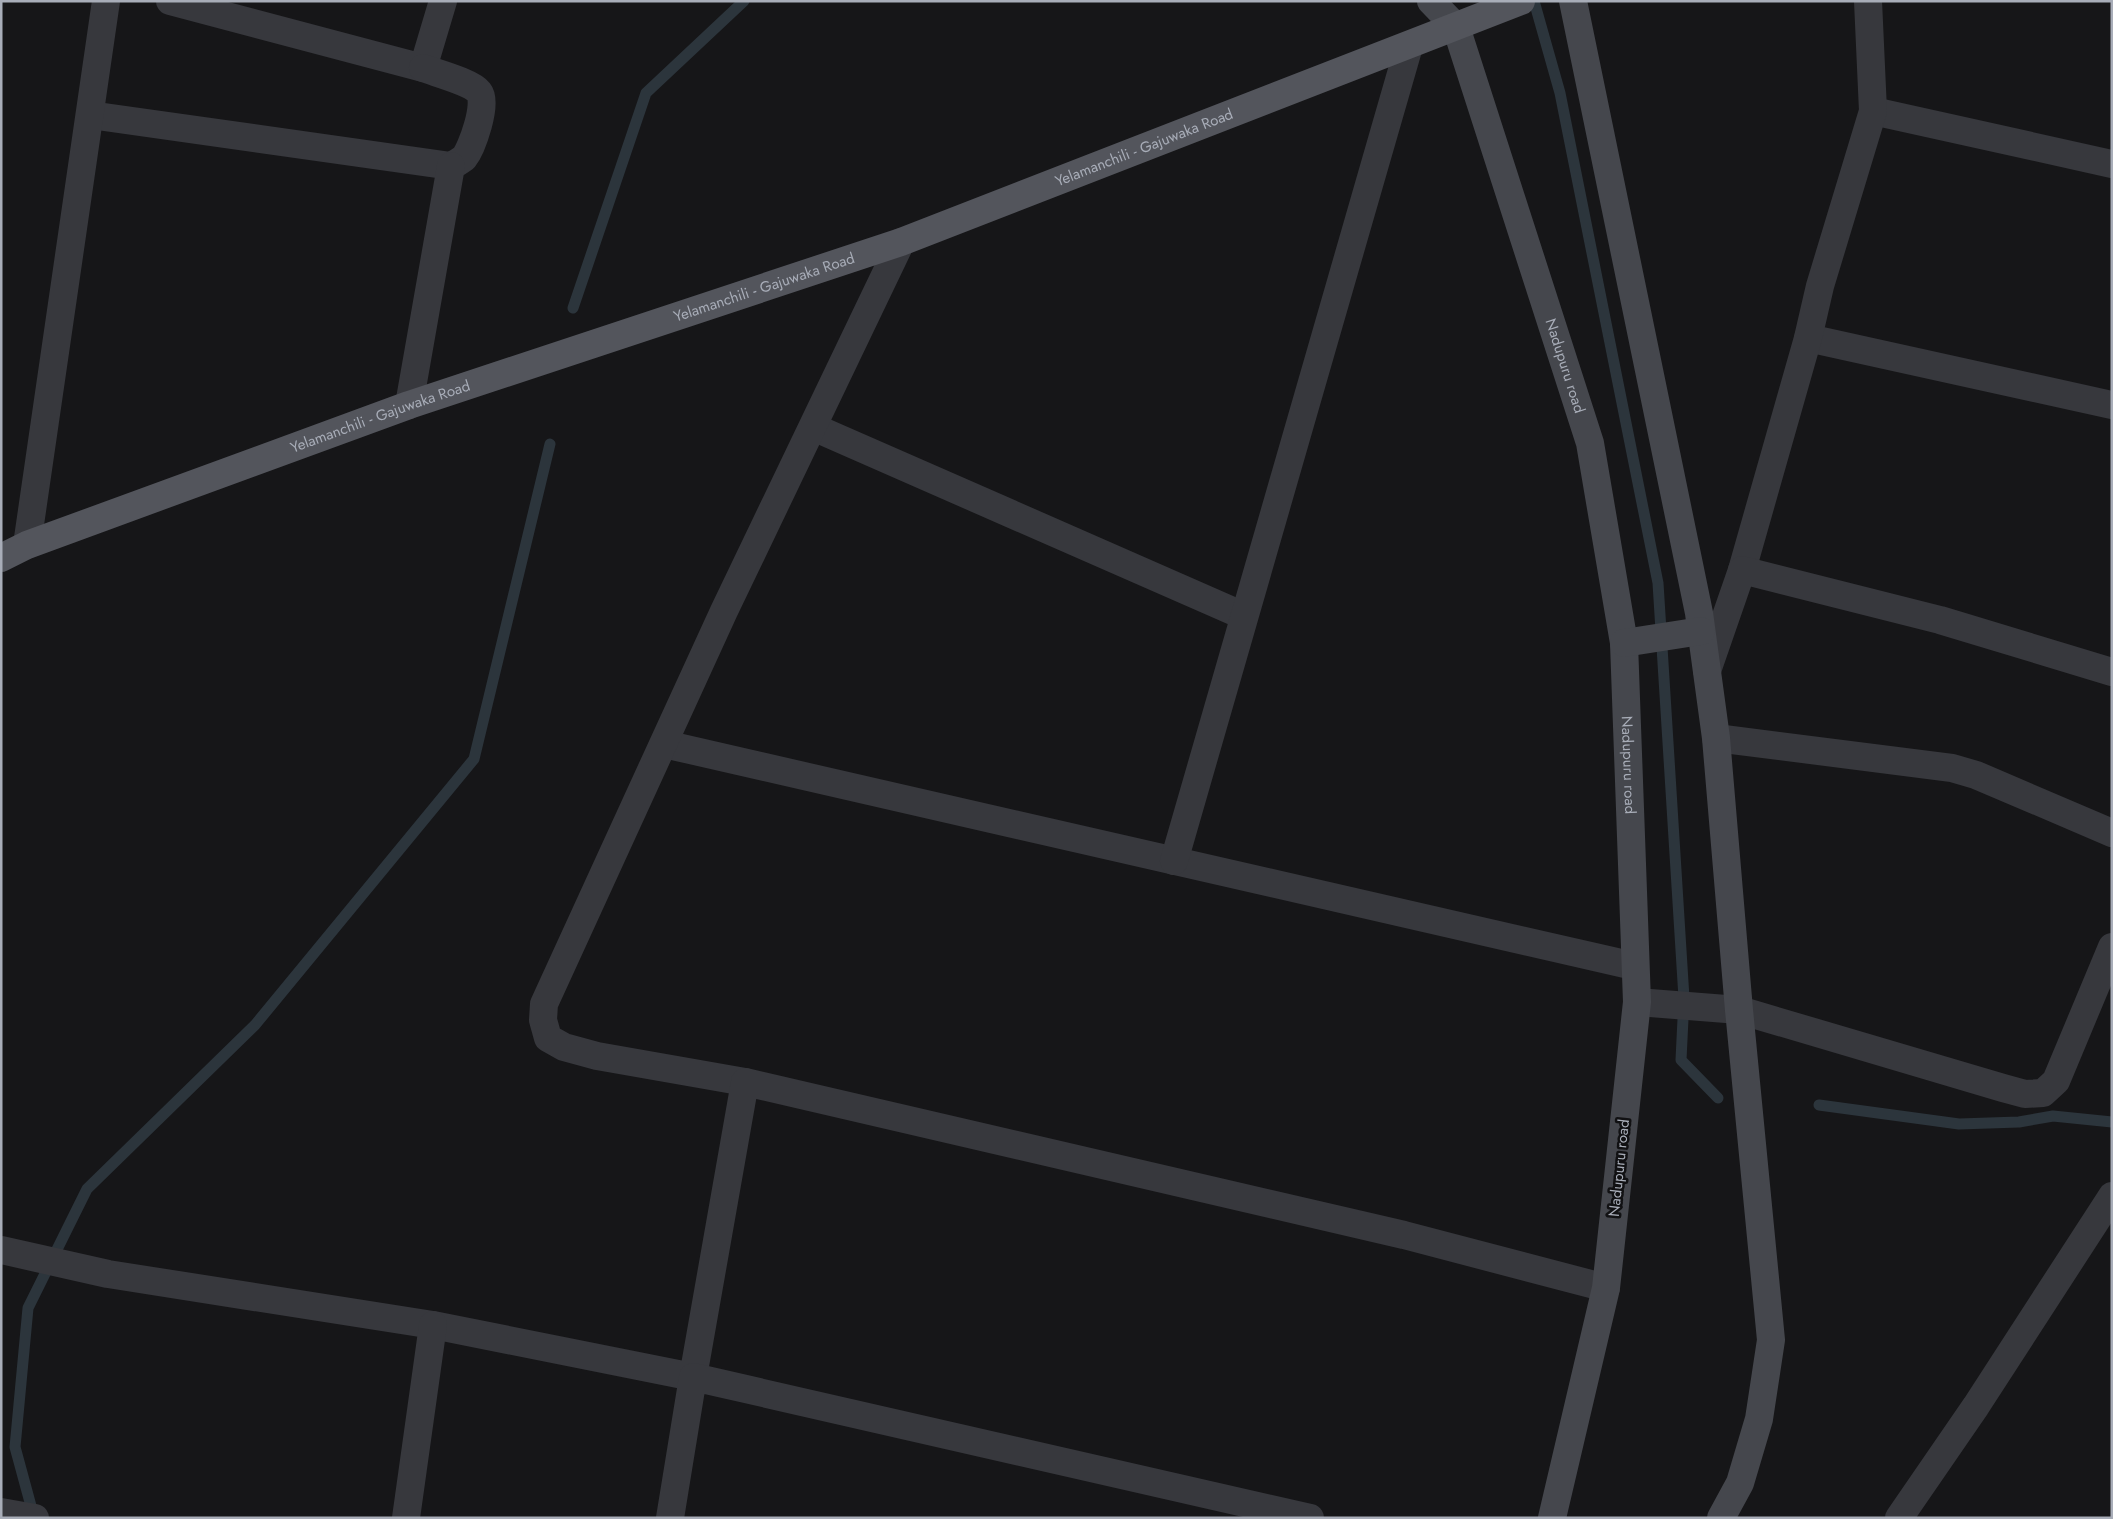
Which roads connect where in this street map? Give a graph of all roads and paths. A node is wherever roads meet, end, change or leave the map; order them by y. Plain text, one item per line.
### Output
1 (106, 1) edge
2 (170, 1) edge
3 (443, 1) edge
4 (1431, 1) edge
5 (1521, 1) edge
6 (1573, 1) edge
7 (1868, 1) edge
8 (1465, 23) junction
9 (1409, 46) junction
10 (422, 68) junction
11 (1873, 111) junction
12 (90, 115) junction
13 (2112, 164) edge
14 (451, 166) junction
15 (901, 242) junction
16 (1808, 338) junction
17 (409, 405) junction
18 (2112, 405) edge
19 (813, 427) junction
20 (27, 545) junction
21 (1, 558) edge
22 (1742, 570) junction
23 (1244, 616) junction
24 (1701, 631) junction
25 (1624, 644) junction
26 (1707, 671) junction
27 (2112, 672) edge
28 (1716, 738) junction
29 (664, 744) junction
30 (2112, 833) edge
31 (1174, 860) junction
32 (2112, 947) edge
33 (1634, 966) junction
34 (1637, 1002) junction
35 (1739, 1010) junction
36 (745, 1082) junction
37 (2112, 1196) edge
38 (5, 1251) edge
39 (1606, 1288) junction
40 (433, 1325) junction
41 (693, 1377) junction
42 (1, 1512) edge
43 (36, 1518) edge
44 (406, 1518) edge
45 (670, 1518) edge
46 (1310, 1518) edge
47 (1552, 1518) edge
48 (1721, 1518) edge
49 (1899, 1518) edge

1 - 12 street
2 - 10 street
3 - 10 street
4 - 8 street
5 - 8 main road, Yelamanchili - Gajuwaka Road
6 - 24 street
7 - 11 street
8 - 9 main road, Yelamanchili - Gajuwaka Road
8 - 25 street, Nadupuru road
9 - 15 main road, Yelamanchili - Gajuwaka Road
9 - 23 street
10 - 14 street
11 - 13 street
11 - 16 street
12 - 14 street
12 - 20 street
14 - 17 street
15 - 17 main road, Yelamanchili - Gajuwaka Road
15 - 19 street
16 - 18 street
16 - 22 street
17 - 20 main road, Yelamanchili - Gajuwaka Road
19 - 23 street
19 - 29 street
20 - 21 main road, Yelamanchili - Gajuwaka Road
22 - 26 street
22 - 27 street
23 - 31 street
24 - 25 street
24 - 26 street
25 - 33 street, Nadupuru road
26 - 28 street
28 - 30 street
28 - 35 street
29 - 31 street
29 - 36 street
31 - 33 street
32 - 35 street
33 - 34 street, Nadupuru road
34 - 35 street
34 - 39 street, Nadupuru road
35 - 48 street
36 - 39 street
36 - 41 street
37 - 49 street
38 - 40 street
39 - 47 street, Nadupuru road
40 - 41 street
40 - 44 street
41 - 45 street
41 - 46 street
42 - 43 street

